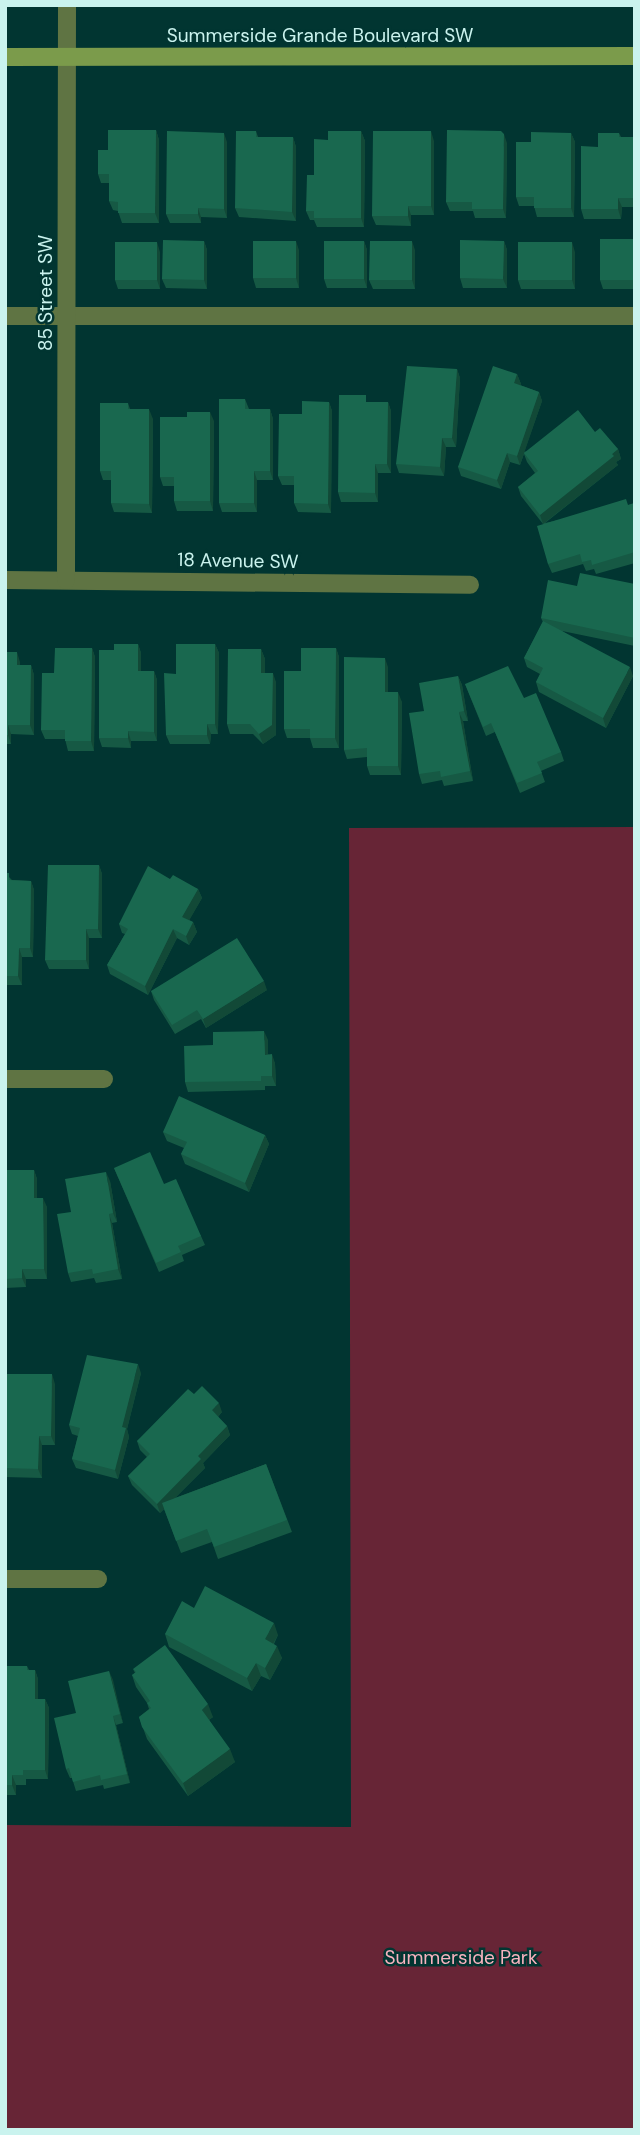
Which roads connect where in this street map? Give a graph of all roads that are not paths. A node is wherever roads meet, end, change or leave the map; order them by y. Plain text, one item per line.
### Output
1 (67, 5) edge
2 (635, 56) edge
3 (5, 57) edge
4 (67, 57) junction
5 (5, 316) edge
6 (635, 316) edge
7 (67, 317) junction
8 (5, 580) edge
9 (66, 580) junction
10 (470, 585) dead end
11 (5, 1079) edge
12 (104, 1079) dead end
13 (5, 1579) edge
14 (98, 1579) dead end

1 - 4 street, 85 Street SW
2 - 4 street, Summerside Grande Boulevard SW
3 - 4 street, Summerside Grande Boulevard SW
4 - 7 street, 85 Street SW
5 - 7 street
6 - 7 street
7 - 9 street, 85 Street SW
8 - 9 street, 18 Avenue SW
9 - 10 street, 18 Avenue SW
11 - 12 street
13 - 14 street

